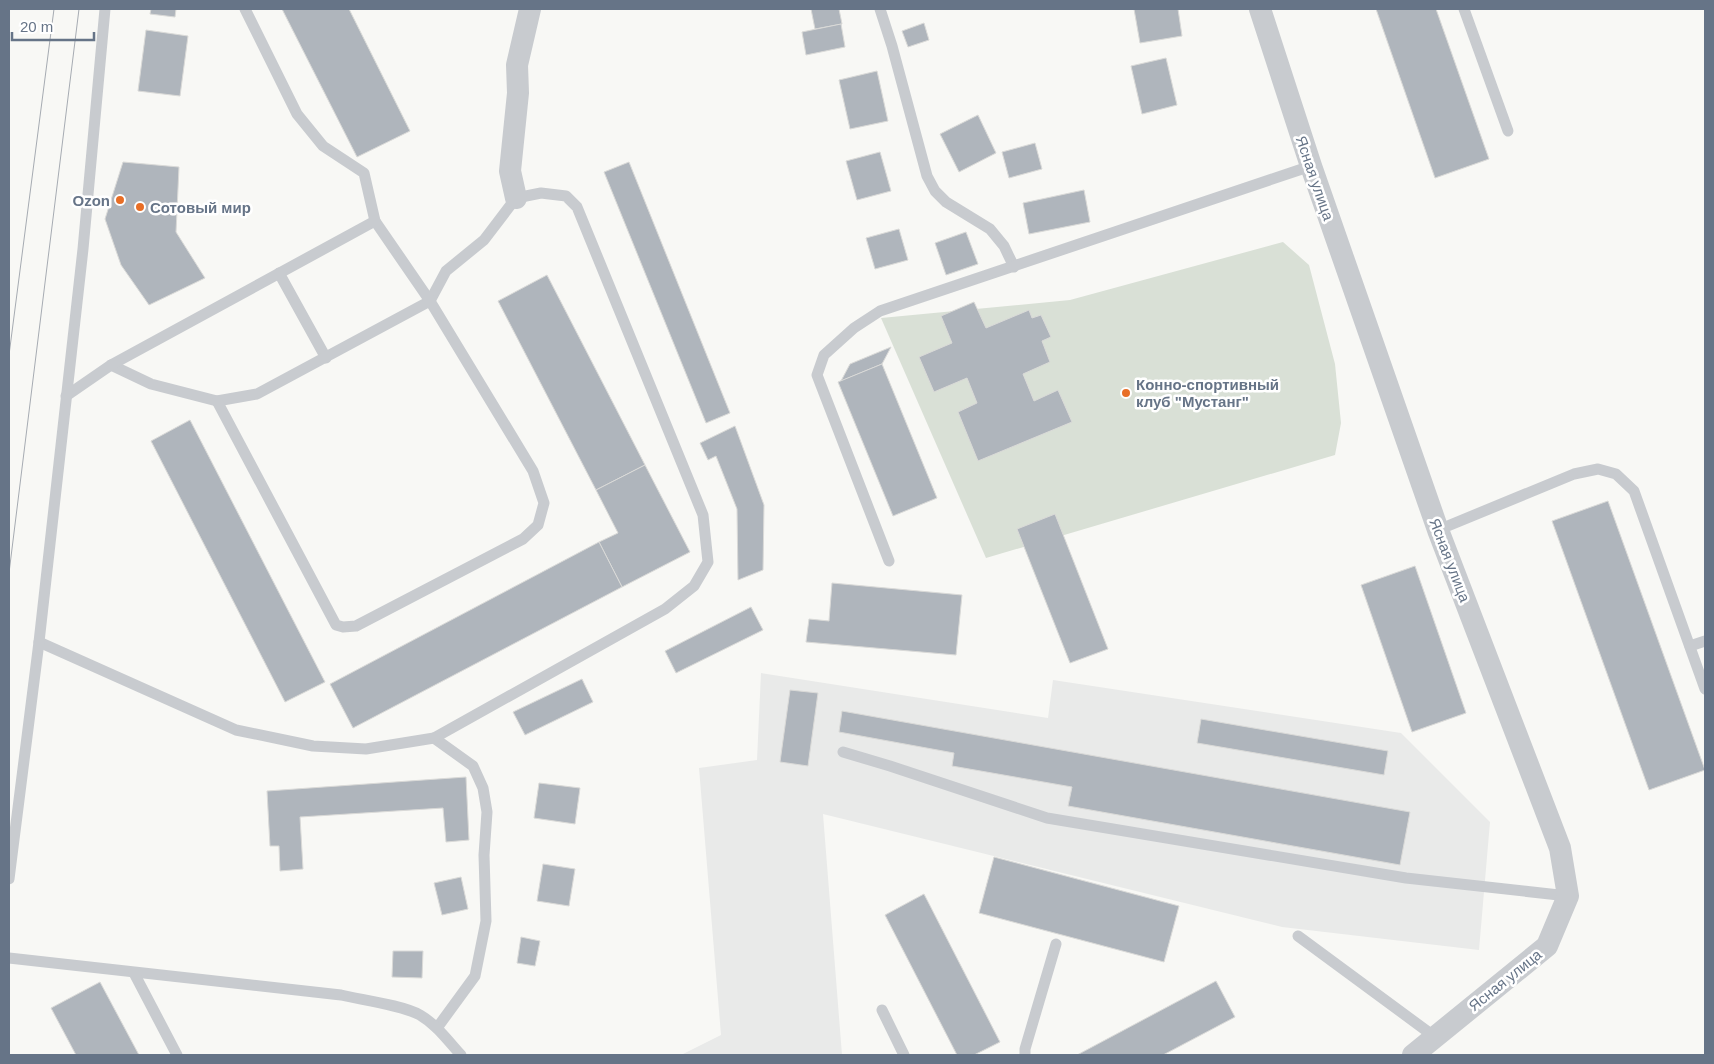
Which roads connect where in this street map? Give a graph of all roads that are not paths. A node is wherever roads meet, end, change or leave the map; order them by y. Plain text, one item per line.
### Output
1 (105, 9) edge
2 (245, 9) edge
3 (530, 9) edge
4 (880, 9) edge
5 (1260, 9) edge
6 (1464, 9) edge
7 (1508, 131) dead end
8 (1311, 166) junction
9 (516, 198) junction
10 (375, 221) junction
11 (1014, 267) junction
12 (279, 273) junction
13 (430, 301) junction
14 (326, 358) junction
15 (111, 365) junction
16 (66, 396) junction
17 (217, 401) junction
18 (1438, 530) junction
19 (889, 561) dead end
20 (1705, 641) edge
21 (39, 642) junction
22 (1690, 646) junction
23 (1705, 689) edge
24 (434, 738) junction
25 (843, 752) dead end
26 (9, 879) edge
27 (1568, 896) junction
28 (1298, 936) dead end
29 (1056, 944) dead end
30 (9, 958) edge
31 (134, 973) junction
32 (882, 1010) dead end
33 (438, 1028) junction
34 (1435, 1037) junction
35 (177, 1055) edge
36 (461, 1055) edge
37 (904, 1055) edge
38 (1025, 1055) edge
39 (1413, 1055) edge

1 - 16 lane
2 - 10 lane
3 - 9 street
4 - 11 lane
5 - 8 street, Ясная улица
6 - 7 lane
8 - 11 lane
8 - 18 street, Ясная улица
9 - 13 lane
9 - 24 lane
10 - 12 lane
10 - 13 lane
11 - 19 lane
12 - 14 lane
12 - 15 lane
13 - 14 lane
13 - 17 lane
14 - 17 lane
15 - 16 lane
15 - 17 lane
16 - 21 lane
18 - 22 lane
18 - 27 street, Ясная улица
20 - 22 lane
21 - 24 lane
21 - 26 lane
22 - 23 lane
24 - 33 lane
25 - 27 lane
27 - 34 street, Ясная улица
28 - 34 lane
29 - 38 lane
30 - 31 lane
31 - 33 lane
31 - 35 lane
32 - 37 lane
33 - 36 lane
34 - 39 street, Ясная улица

